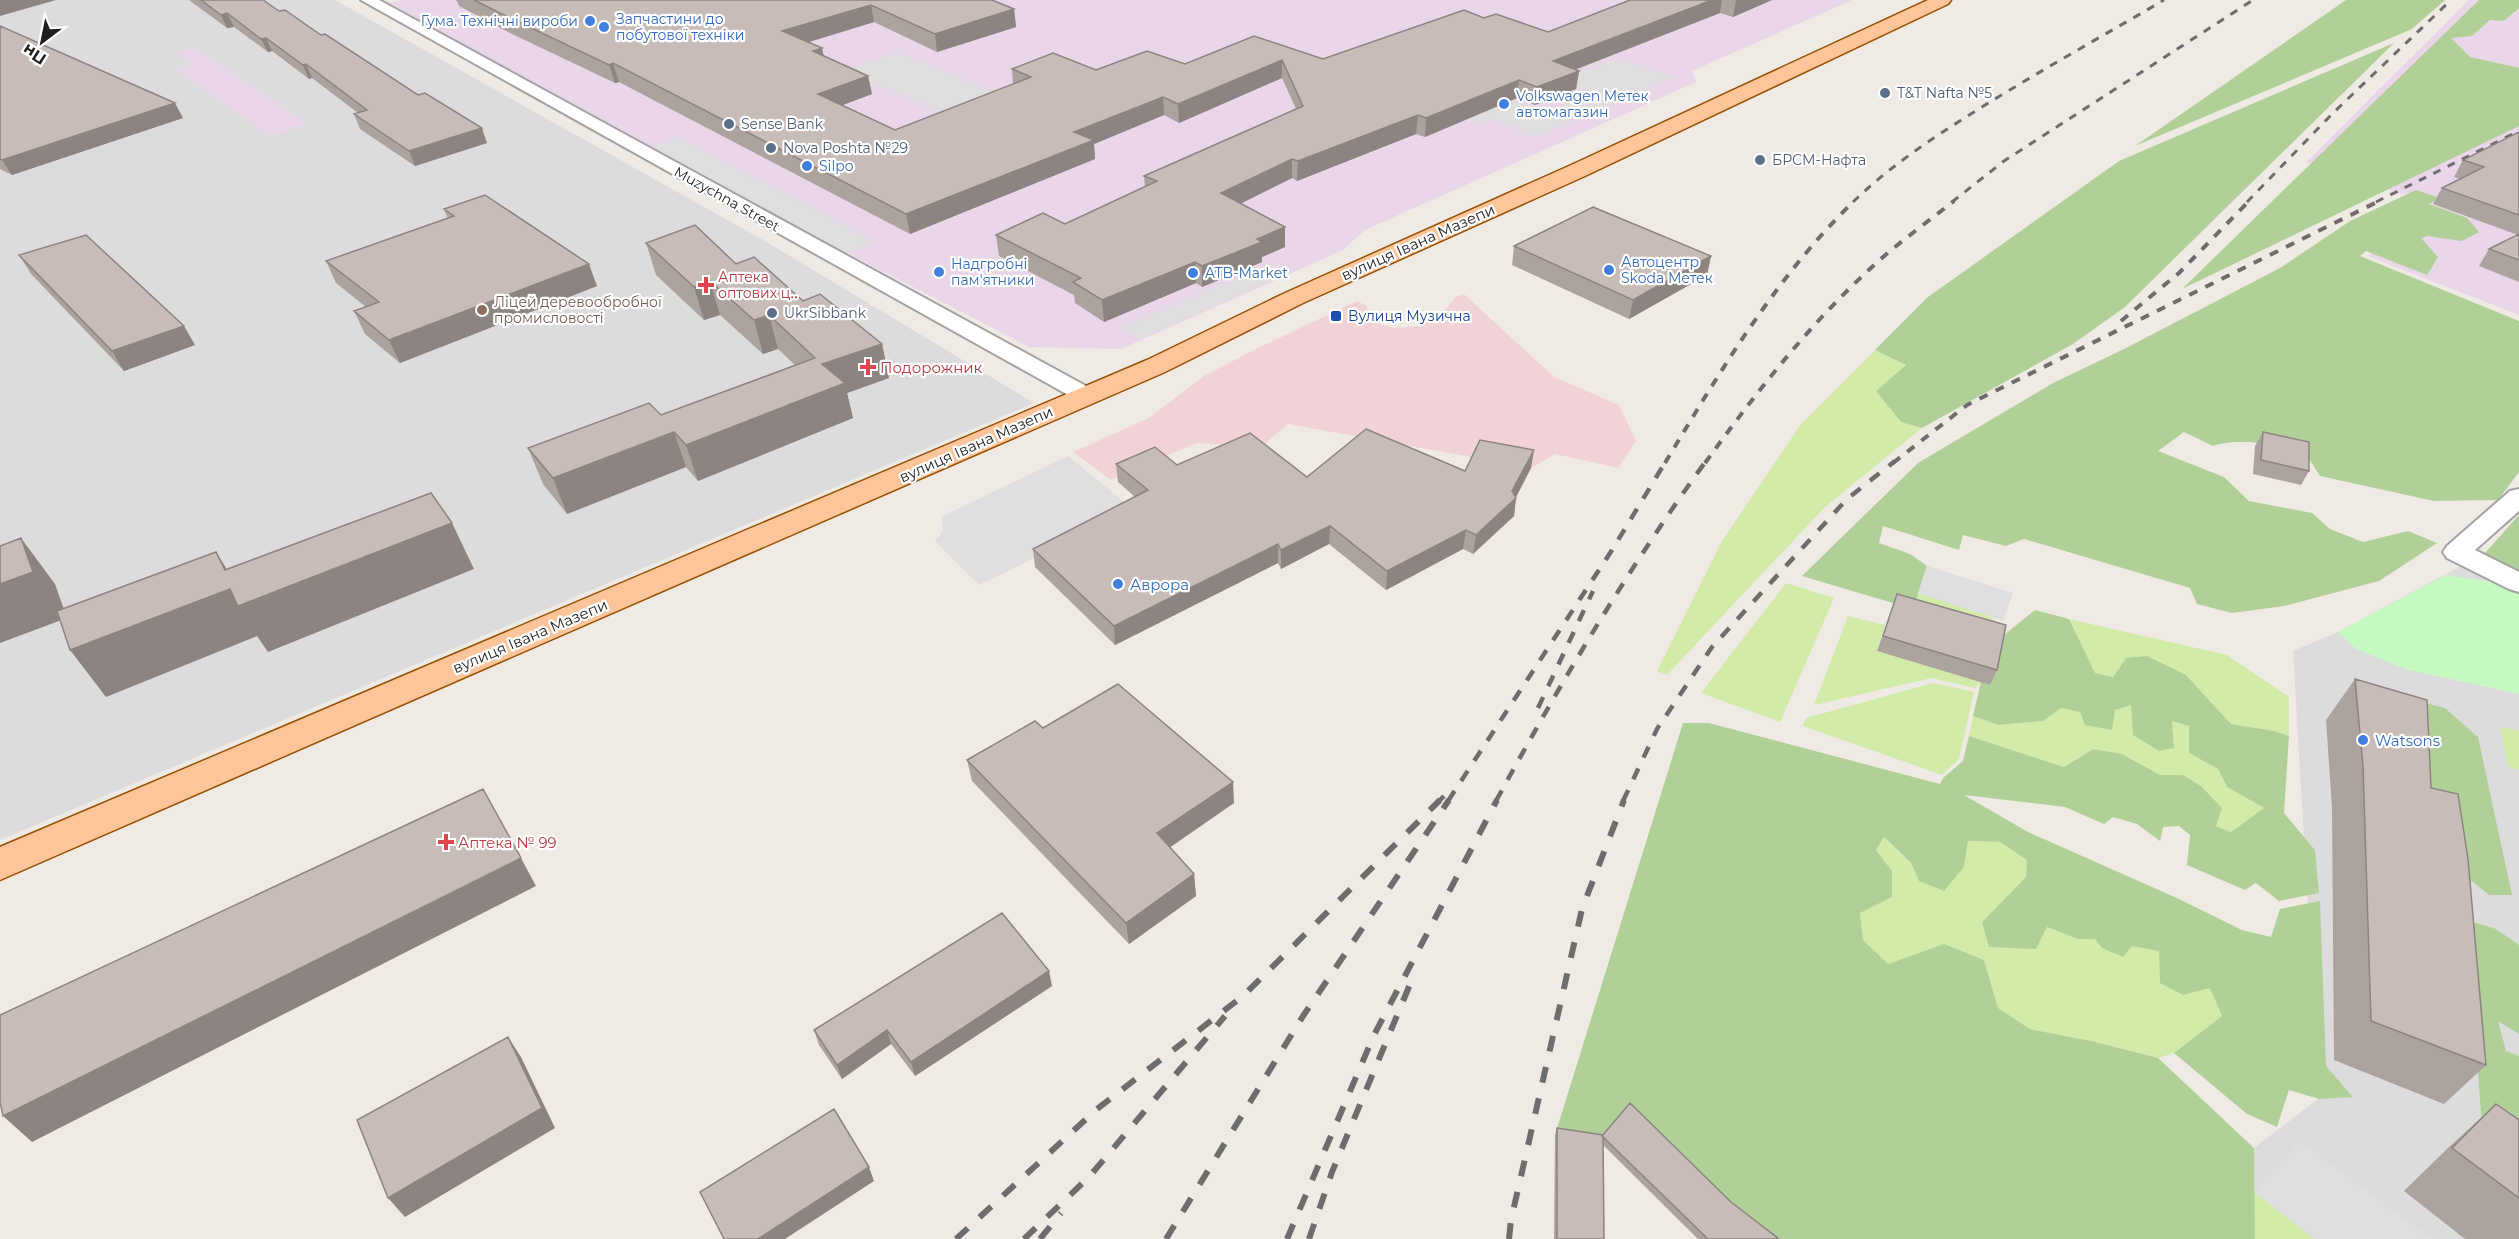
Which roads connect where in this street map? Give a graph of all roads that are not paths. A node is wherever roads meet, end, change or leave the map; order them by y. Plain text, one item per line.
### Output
1 (368, 0) edge
2 (1942, 0) edge
3 (1087, 396) junction
4 (2519, 497) edge
5 (2519, 583) edge
6 (0, 864) edge

1 - 3 street, Muzychna Street
2 - 3 main road, вулиця Івана Мазепи
3 - 6 main road, вулиця Івана Мазепи
4 - 5 street

